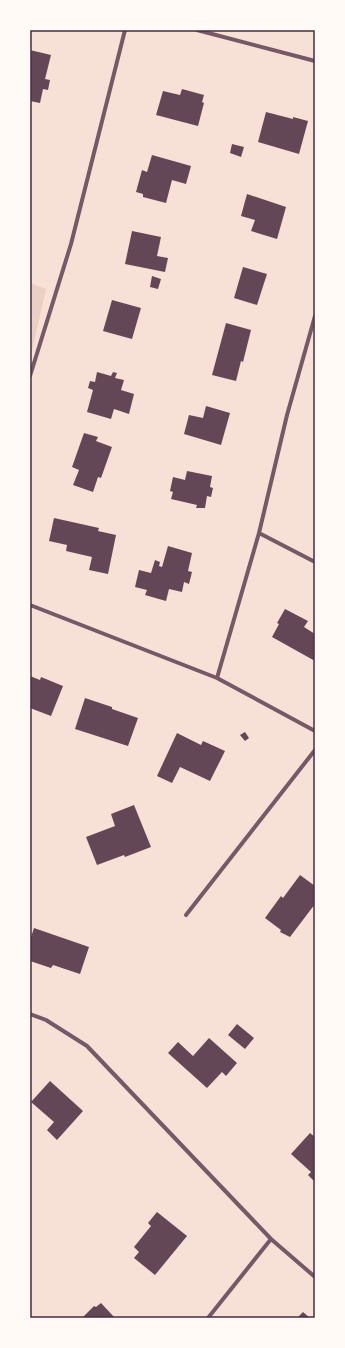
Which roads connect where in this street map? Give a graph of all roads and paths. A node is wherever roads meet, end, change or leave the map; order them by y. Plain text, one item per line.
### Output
1 (125, 30) edge
2 (197, 30) edge
3 (315, 61) edge
4 (315, 316) edge
5 (30, 376) edge
6 (259, 533) junction
7 (315, 562) edge
8 (30, 605) edge
9 (217, 678) junction
10 (315, 731) edge
11 (315, 750) edge
12 (186, 915) dead end
13 (30, 1014) edge
14 (271, 1239) junction
15 (315, 1277) edge
16 (208, 1318) edge

1 - 5 street
2 - 3 street
4 - 6 street
6 - 7 street
6 - 9 street
8 - 9 street
9 - 10 street
11 - 12 street
13 - 14 street
14 - 15 street
14 - 16 street

